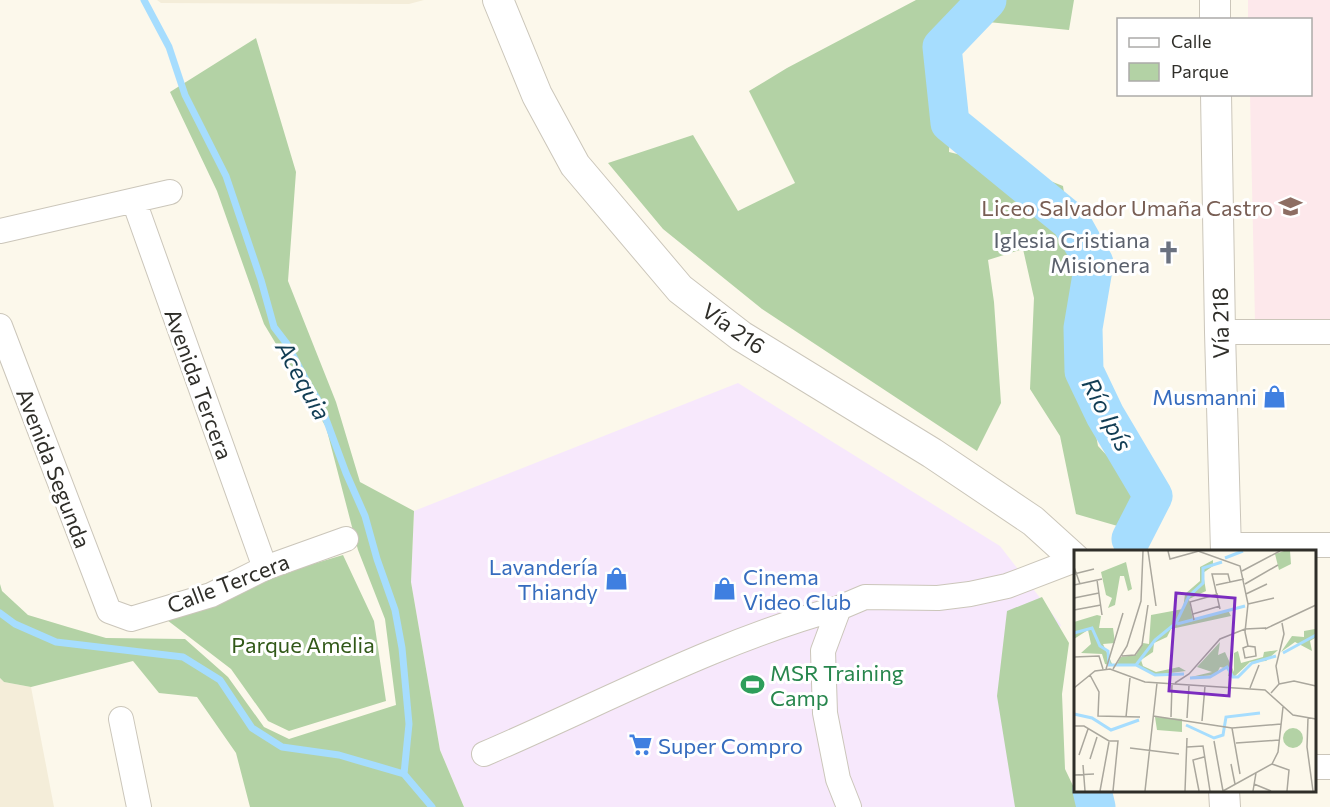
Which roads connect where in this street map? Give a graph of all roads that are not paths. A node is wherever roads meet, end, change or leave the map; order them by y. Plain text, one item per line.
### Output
1 (498, 0) edge
2 (1215, 0) edge
3 (1215, 18) edge
4 (1216, 96) edge
5 (170, 192) dead end
6 (134, 201) junction
7 (0, 231) edge
8 (0, 326) edge
9 (1220, 332) junction
10 (1330, 332) edge
11 (346, 539) dead end
12 (1330, 546) edge
13 (1225, 550) edge
14 (1074, 558) edge
15 (1074, 559) edge
16 (265, 568) junction
17 (839, 608) junction
18 (108, 611) joint
19 (121, 719) dead end
20 (484, 754) dead end
21 (1224, 792) edge
22 (139, 807) edge
23 (849, 807) edge
24 (1225, 807) edge

1 - 14 main road, Vía 216
2 - 3 main road
4 - 9 main road, Vía 218
5 - 6 street
6 - 7 street
6 - 16 street, Avenida Tercera
8 - 18 street, Avenida Segunda
9 - 10 street
9 - 13 main road, Vía 218
11 - 16 street, Calle Tercera
12 - 13 street
15 - 17 street
16 - 18 street, Calle Tercera
17 - 20 street
17 - 23 street
19 - 22 street
21 - 24 main road

